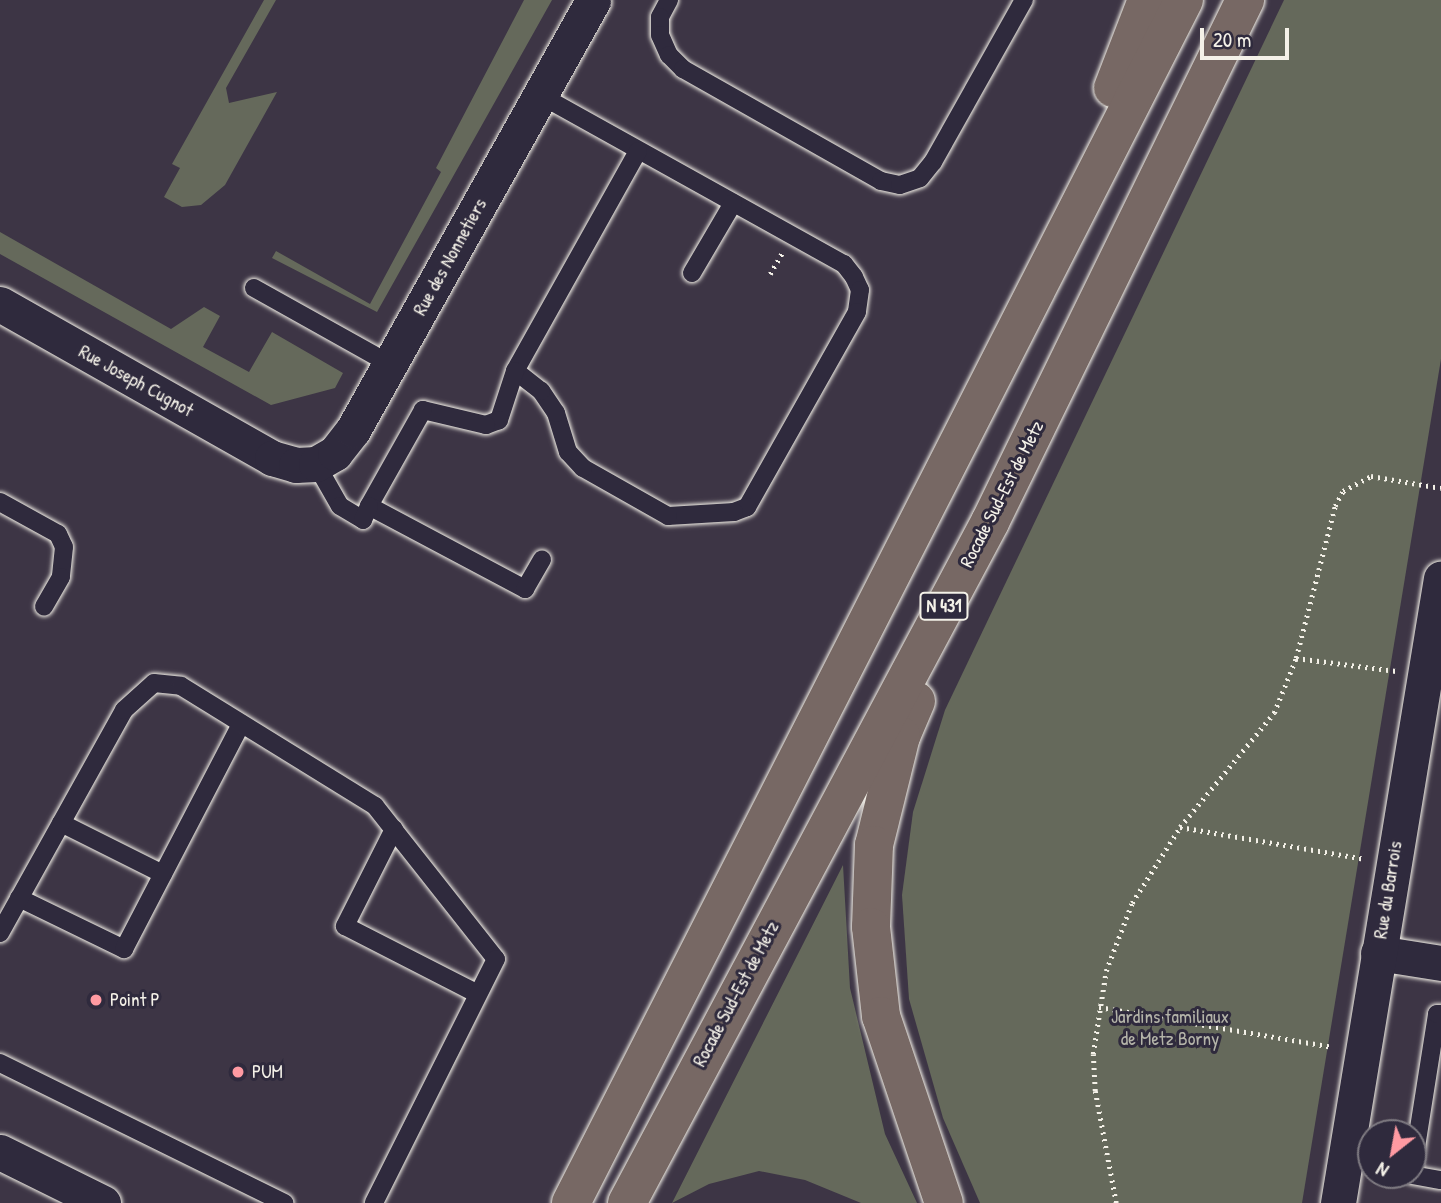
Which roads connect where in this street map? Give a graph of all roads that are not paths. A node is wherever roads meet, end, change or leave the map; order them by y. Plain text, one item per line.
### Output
1 (593, 0) edge
2 (669, 0) edge
3 (1024, 0) edge
4 (1147, 0) edge
5 (1184, 0) edge
6 (1245, 0) edge
7 (540, 95) junction
8 (638, 151) junction
9 (733, 203) junction
10 (692, 274) dead end
11 (1046, 274) junction
12 (254, 288) dead end
13 (0, 304) edge
14 (390, 364) junction
15 (515, 371) junction
16 (316, 464) junction
17 (0, 502) edge
18 (369, 506) junction
19 (990, 522) junction
20 (541, 561) dead end
21 (1441, 578) edge
22 (44, 607) dead end
23 (242, 724) junction
24 (61, 822) junction
25 (394, 830) junction
26 (163, 874) junction
27 (19, 898) junction
28 (0, 933) edge
29 (1378, 953) junction
30 (1441, 962) edge
31 (478, 995) junction
32 (1441, 1014) edge
33 (0, 1063) edge
34 (1420, 1119) edge
35 (0, 1152) edge
36 (599, 1153) junction
37 (103, 1203) edge
38 (284, 1203) edge
39 (374, 1203) edge
40 (561, 1203) edge
41 (571, 1203) edge
42 (627, 1203) edge
43 (944, 1203) edge
44 (1338, 1203) edge

1 - 7 street, Rue des Nonnetiers
2 - 3 lane
4 - 11 highway
5 - 11 highway
6 - 19 highway, Rocade Sud-Est de Metz / N 431
7 - 8 lane
7 - 14 street, Rue des Nonnetiers
8 - 9 lane
8 - 15 lane
9 - 10 lane
9 - 15 lane
11 - 36 highway
12 - 14 lane
13 - 16 street, Rue Joseph Cugnot
14 - 16 street, Rue des Nonnetiers
15 - 18 lane
16 - 18 lane
17 - 22 lane
18 - 20 lane
19 - 42 highway, Rocade Sud-Est de Metz / N 431
19 - 43 highway
21 - 29 street, Rue du Barrois
23 - 24 lane
23 - 25 lane
23 - 26 lane
24 - 26 lane
24 - 27 lane
25 - 31 lane
25 - 31 lane
26 - 27 lane
27 - 28 lane
29 - 30 street
29 - 44 street, Rue du Barrois
31 - 39 lane
32 - 34 lane
33 - 38 lane
35 - 37 street
36 - 40 highway
36 - 41 highway

